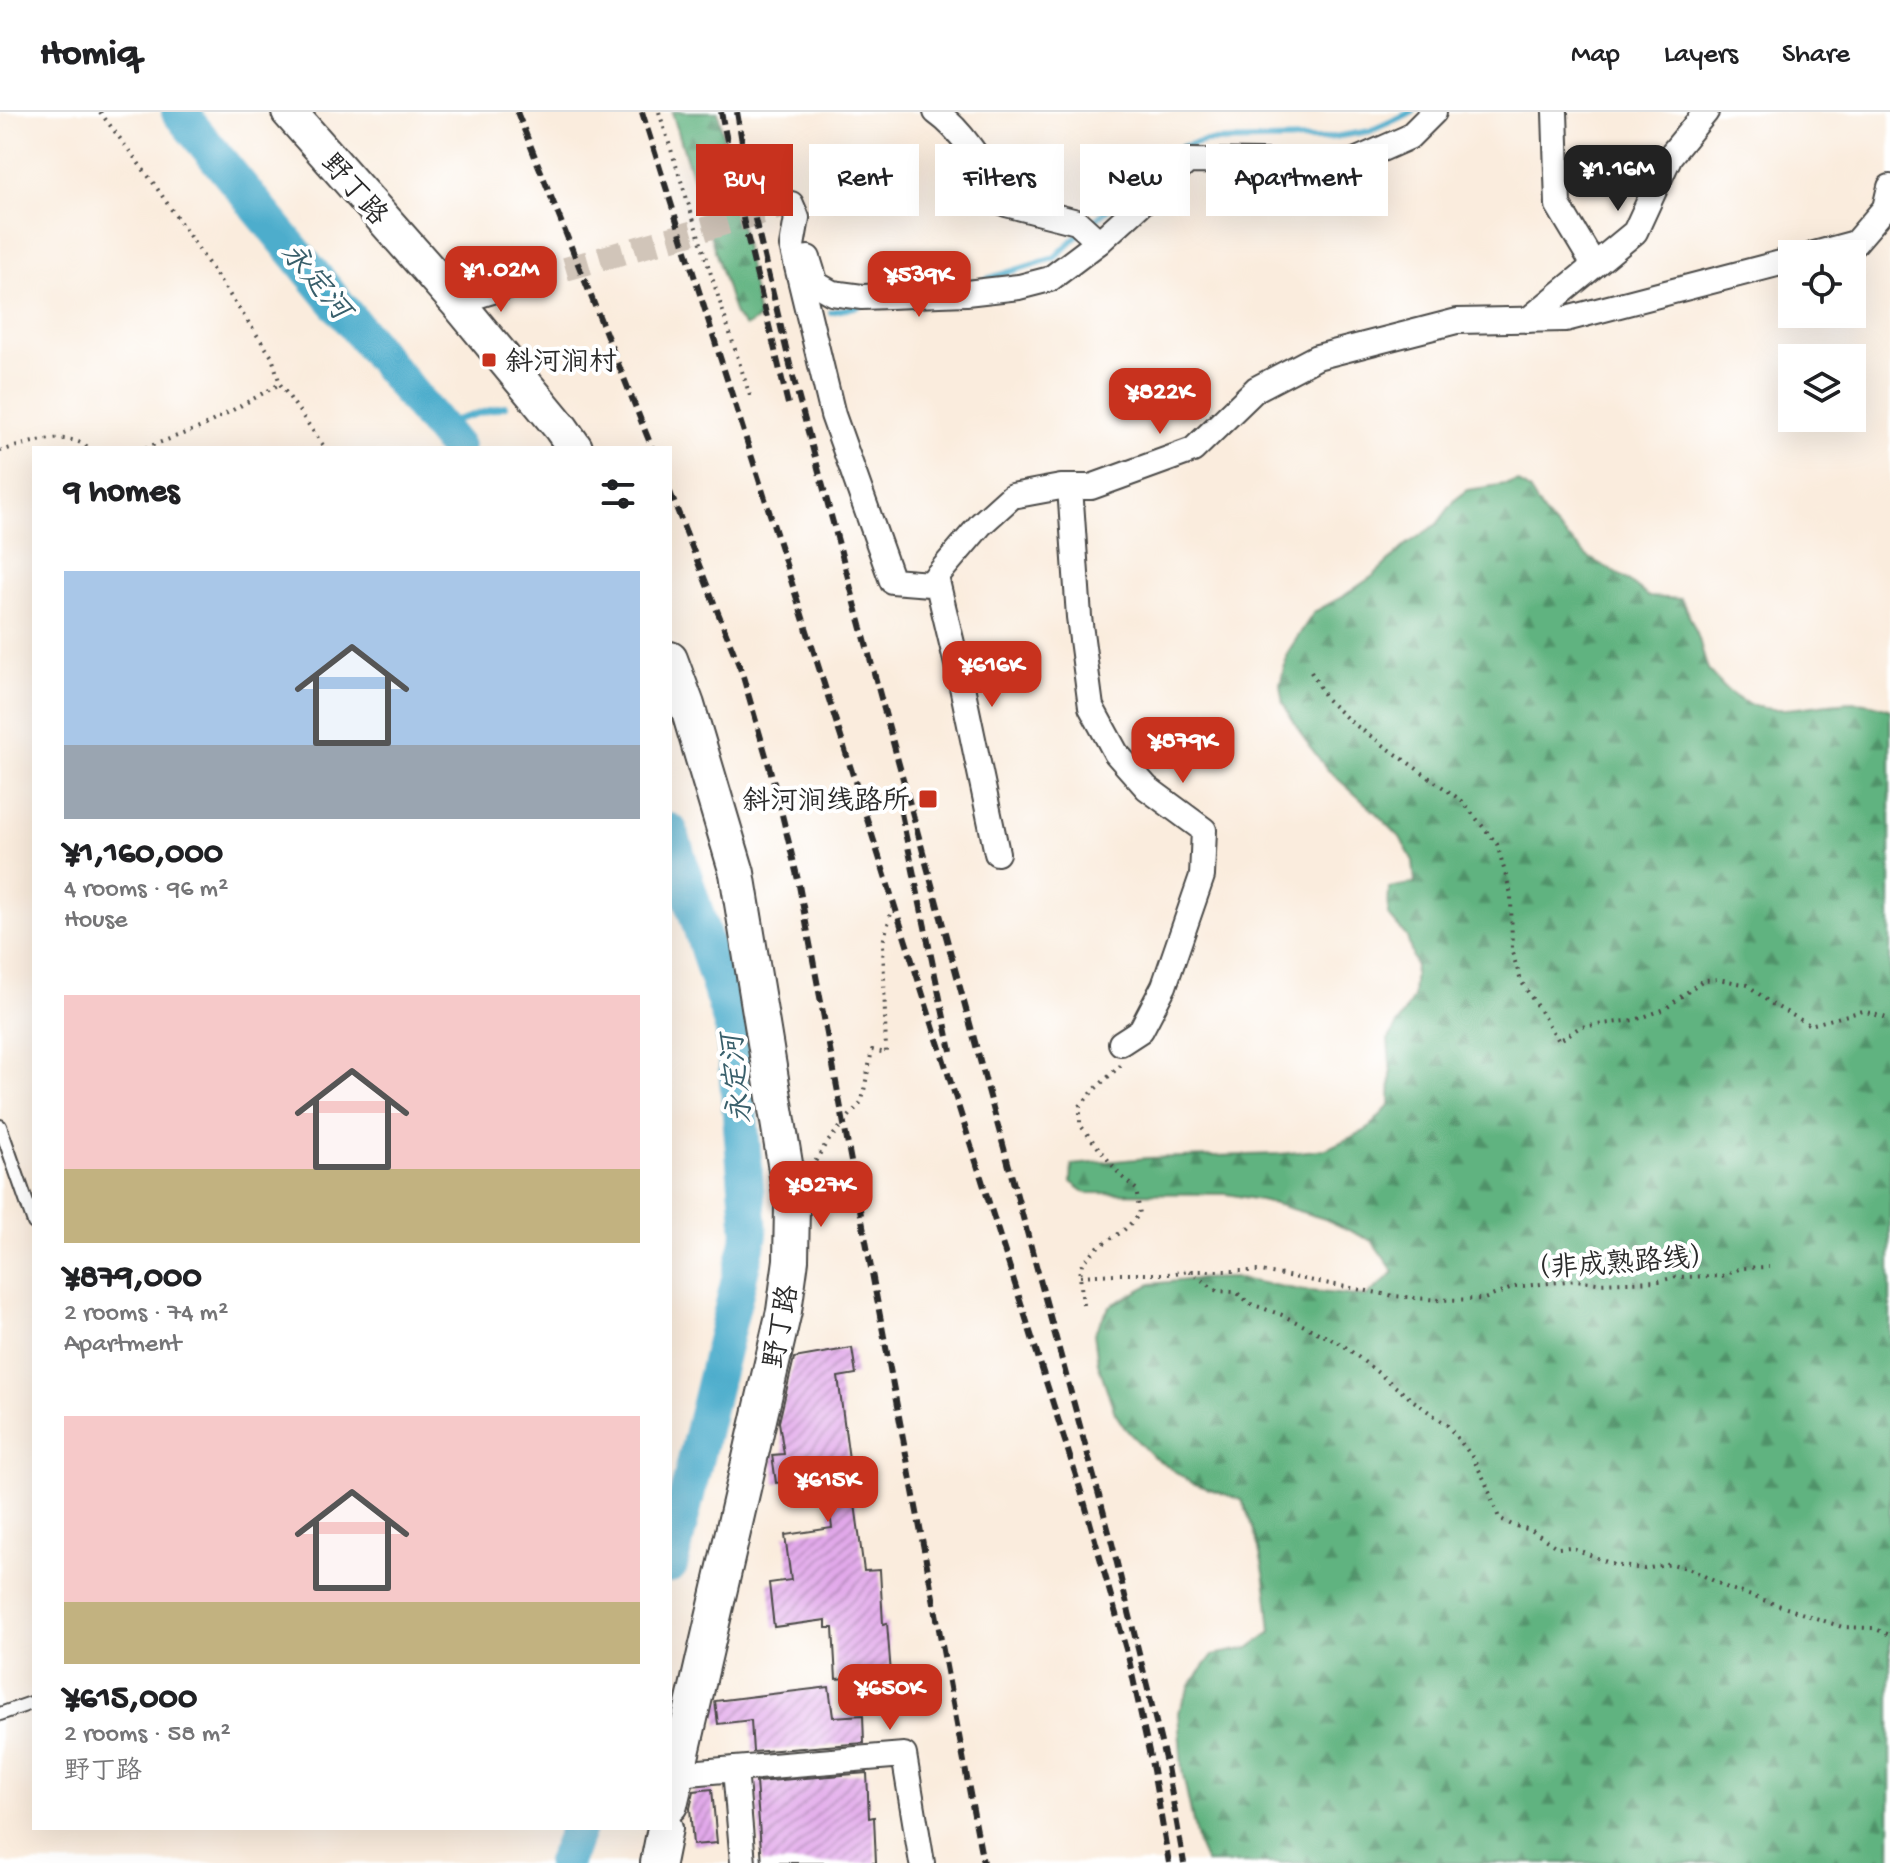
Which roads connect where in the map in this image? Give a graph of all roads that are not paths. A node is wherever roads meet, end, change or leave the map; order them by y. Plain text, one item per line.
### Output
1 (289, 112) edge
2 (936, 112) edge
3 (1434, 112) edge
4 (1555, 112) edge
5 (1706, 112) edge
6 (1890, 187) edge
7 (1890, 228) edge
8 (1090, 233) junction
9 (1858, 240) edge
10 (1862, 240) edge
11 (1778, 264) edge
12 (1594, 265) junction
13 (531, 279) tunnel mouth
14 (457, 302) junction
15 (1528, 320) junction
16 (574, 446) edge
17 (1070, 487) junction
18 (936, 577) junction
19 (672, 664) edge
20 (997, 853) dead end
21 (1131, 1037) road end
22 (0, 1126) edge
23 (32, 1217) edge
24 (32, 1703) edge
25 (0, 1714) edge
26 (735, 1769) junction
27 (673, 1790) edge
28 (665, 1830) edge
29 (658, 1863) edge
30 (743, 1863) edge
31 (922, 1863) edge

1 - 14 main road, 野丁路
2 - 8 street
3 - 8 street
4 - 12 street
5 - 12 street
6 - 9 street
7 - 10 street
8 - 18 street
11 - 15 street
12 - 15 street
13 - 14 street
14 - 16 main road, 野丁路
15 - 17 street
17 - 18 street
17 - 21 street
18 - 20 street
19 - 27 main road, 野丁路
22 - 23 lane
24 - 25 lane
26 - 27 street
26 - 30 street
26 - 31 street
28 - 29 main road

